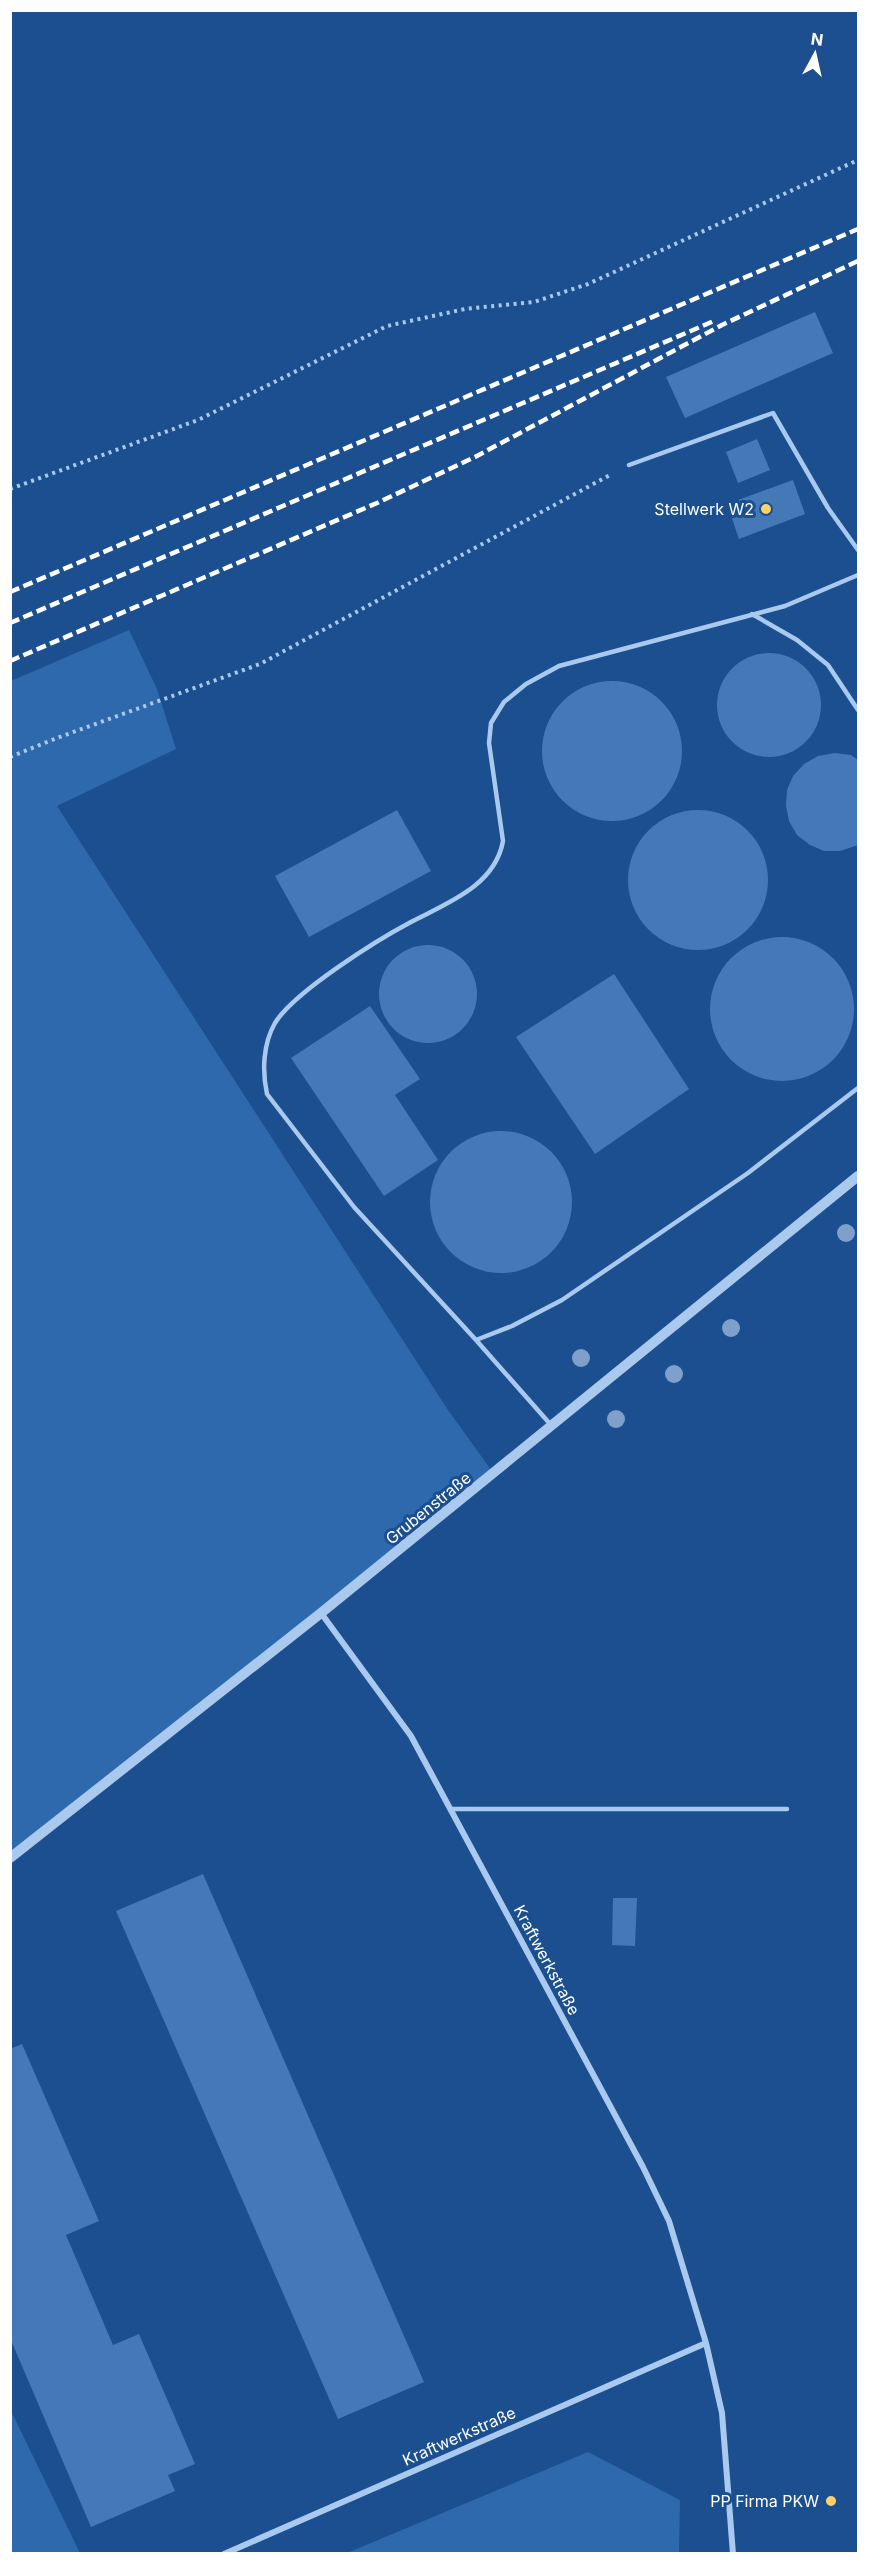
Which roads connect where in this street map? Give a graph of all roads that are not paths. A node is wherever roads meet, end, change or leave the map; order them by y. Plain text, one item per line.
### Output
1 (629, 465) road end
2 (858, 550) edge
3 (858, 575) edge
4 (752, 614) junction
5 (858, 710) edge
6 (858, 1088) edge
7 (858, 1176) edge
8 (476, 1340) junction
9 (553, 1427) junction
10 (321, 1613) junction
11 (450, 1809) junction
12 (787, 1809) dead end
13 (10, 1858) edge
14 (706, 2343) junction
15 (224, 2553) edge
16 (733, 2553) edge

1 - 2 lane
3 - 4 lane
4 - 5 lane
4 - 8 lane
6 - 8 lane
7 - 9 street, Grubenstraße
8 - 9 lane
9 - 10 street, Grubenstraße
10 - 11 street, Kraftwerkstraße
10 - 13 street, Grubenstraße
11 - 12 lane
11 - 14 street, Kraftwerkstraße
14 - 15 street, Kraftwerkstraße
14 - 16 street, Kraftwerkstraße

